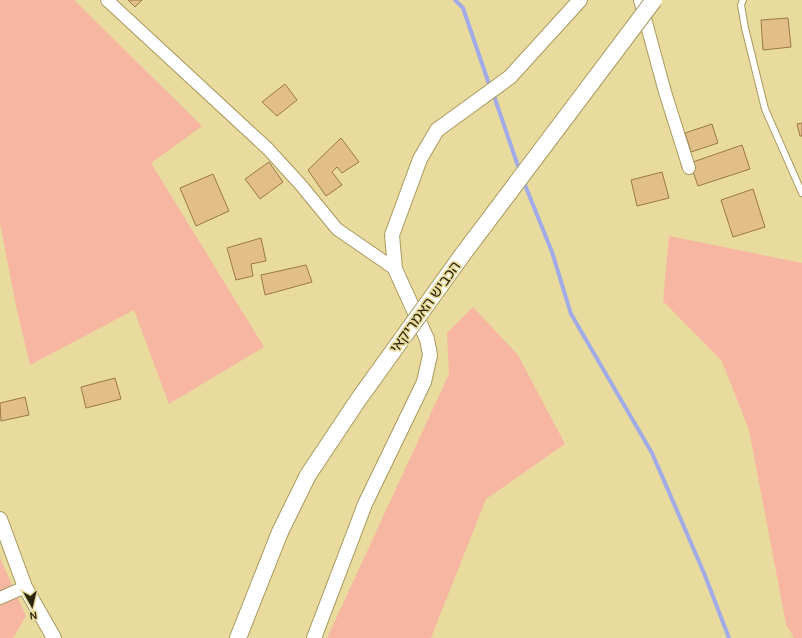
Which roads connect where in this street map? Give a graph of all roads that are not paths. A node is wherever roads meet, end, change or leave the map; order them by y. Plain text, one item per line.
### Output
1 (107, 0) edge
2 (580, 0) edge
3 (640, 0) edge
4 (654, 0) edge
5 (742, 0) edge
6 (689, 168) dead end
7 (802, 193) edge
8 (395, 269) junction
9 (0, 519) edge
10 (24, 586) junction
11 (0, 598) edge
12 (54, 638) edge
13 (238, 638) edge
14 (314, 638) edge

1 - 8 street
2 - 8 street
3 - 6 street
4 - 13 main road, הכביש האמריקאי, bridge
5 - 7 lane
8 - 14 street
9 - 10 street
10 - 11 street
10 - 12 street

